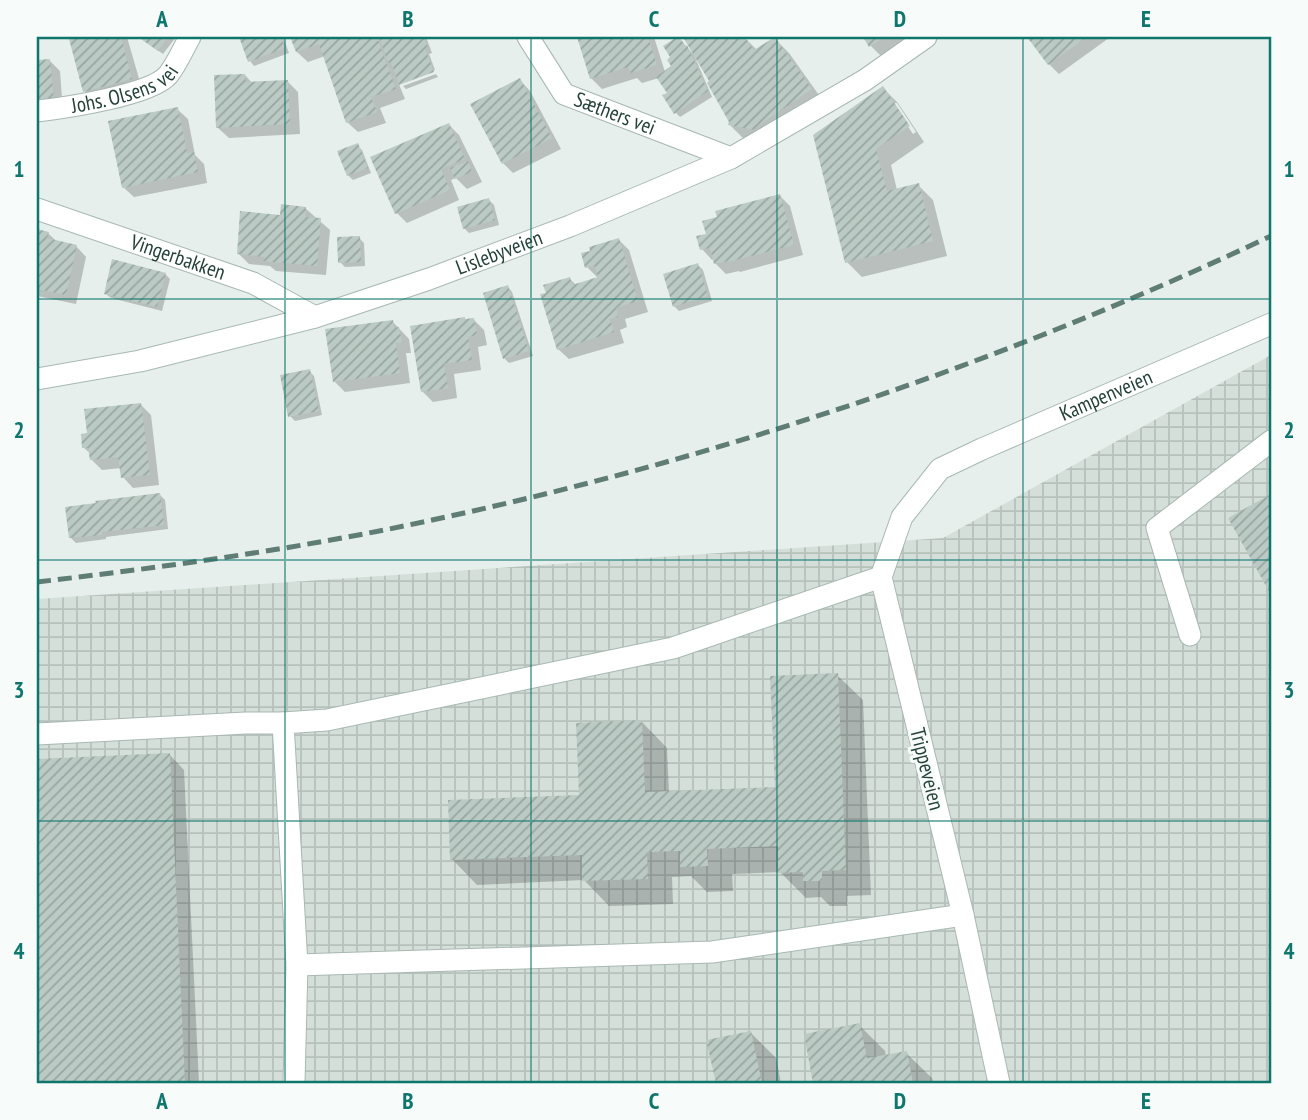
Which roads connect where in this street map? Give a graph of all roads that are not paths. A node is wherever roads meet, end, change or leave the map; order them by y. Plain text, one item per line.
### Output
1 (190, 37) edge
2 (528, 37) edge
3 (926, 37) edge
4 (37, 111) edge
5 (731, 158) junction
6 (37, 209) edge
7 (315, 317) junction
8 (1271, 324) edge
9 (37, 379) edge
10 (1271, 441) edge
11 (881, 577) junction
12 (1190, 635) dead end
13 (284, 723) junction
14 (37, 734) edge
15 (963, 915) junction
16 (298, 965) junction
17 (294, 1083) edge
18 (999, 1083) edge

1 - 4 street, Johs. Olsens vei
2 - 5 street, Sæthers vei
3 - 5 street, Lislebyveien
5 - 7 street, Lislebyveien
6 - 7 street, Vingerbakken
7 - 9 street, Lislebyveien
8 - 11 street, Kampenveien
10 - 12 street
11 - 13 street
11 - 15 street, Trippeveien
13 - 14 street
13 - 16 street
15 - 16 street
15 - 18 street, Trippeveien
16 - 17 street

